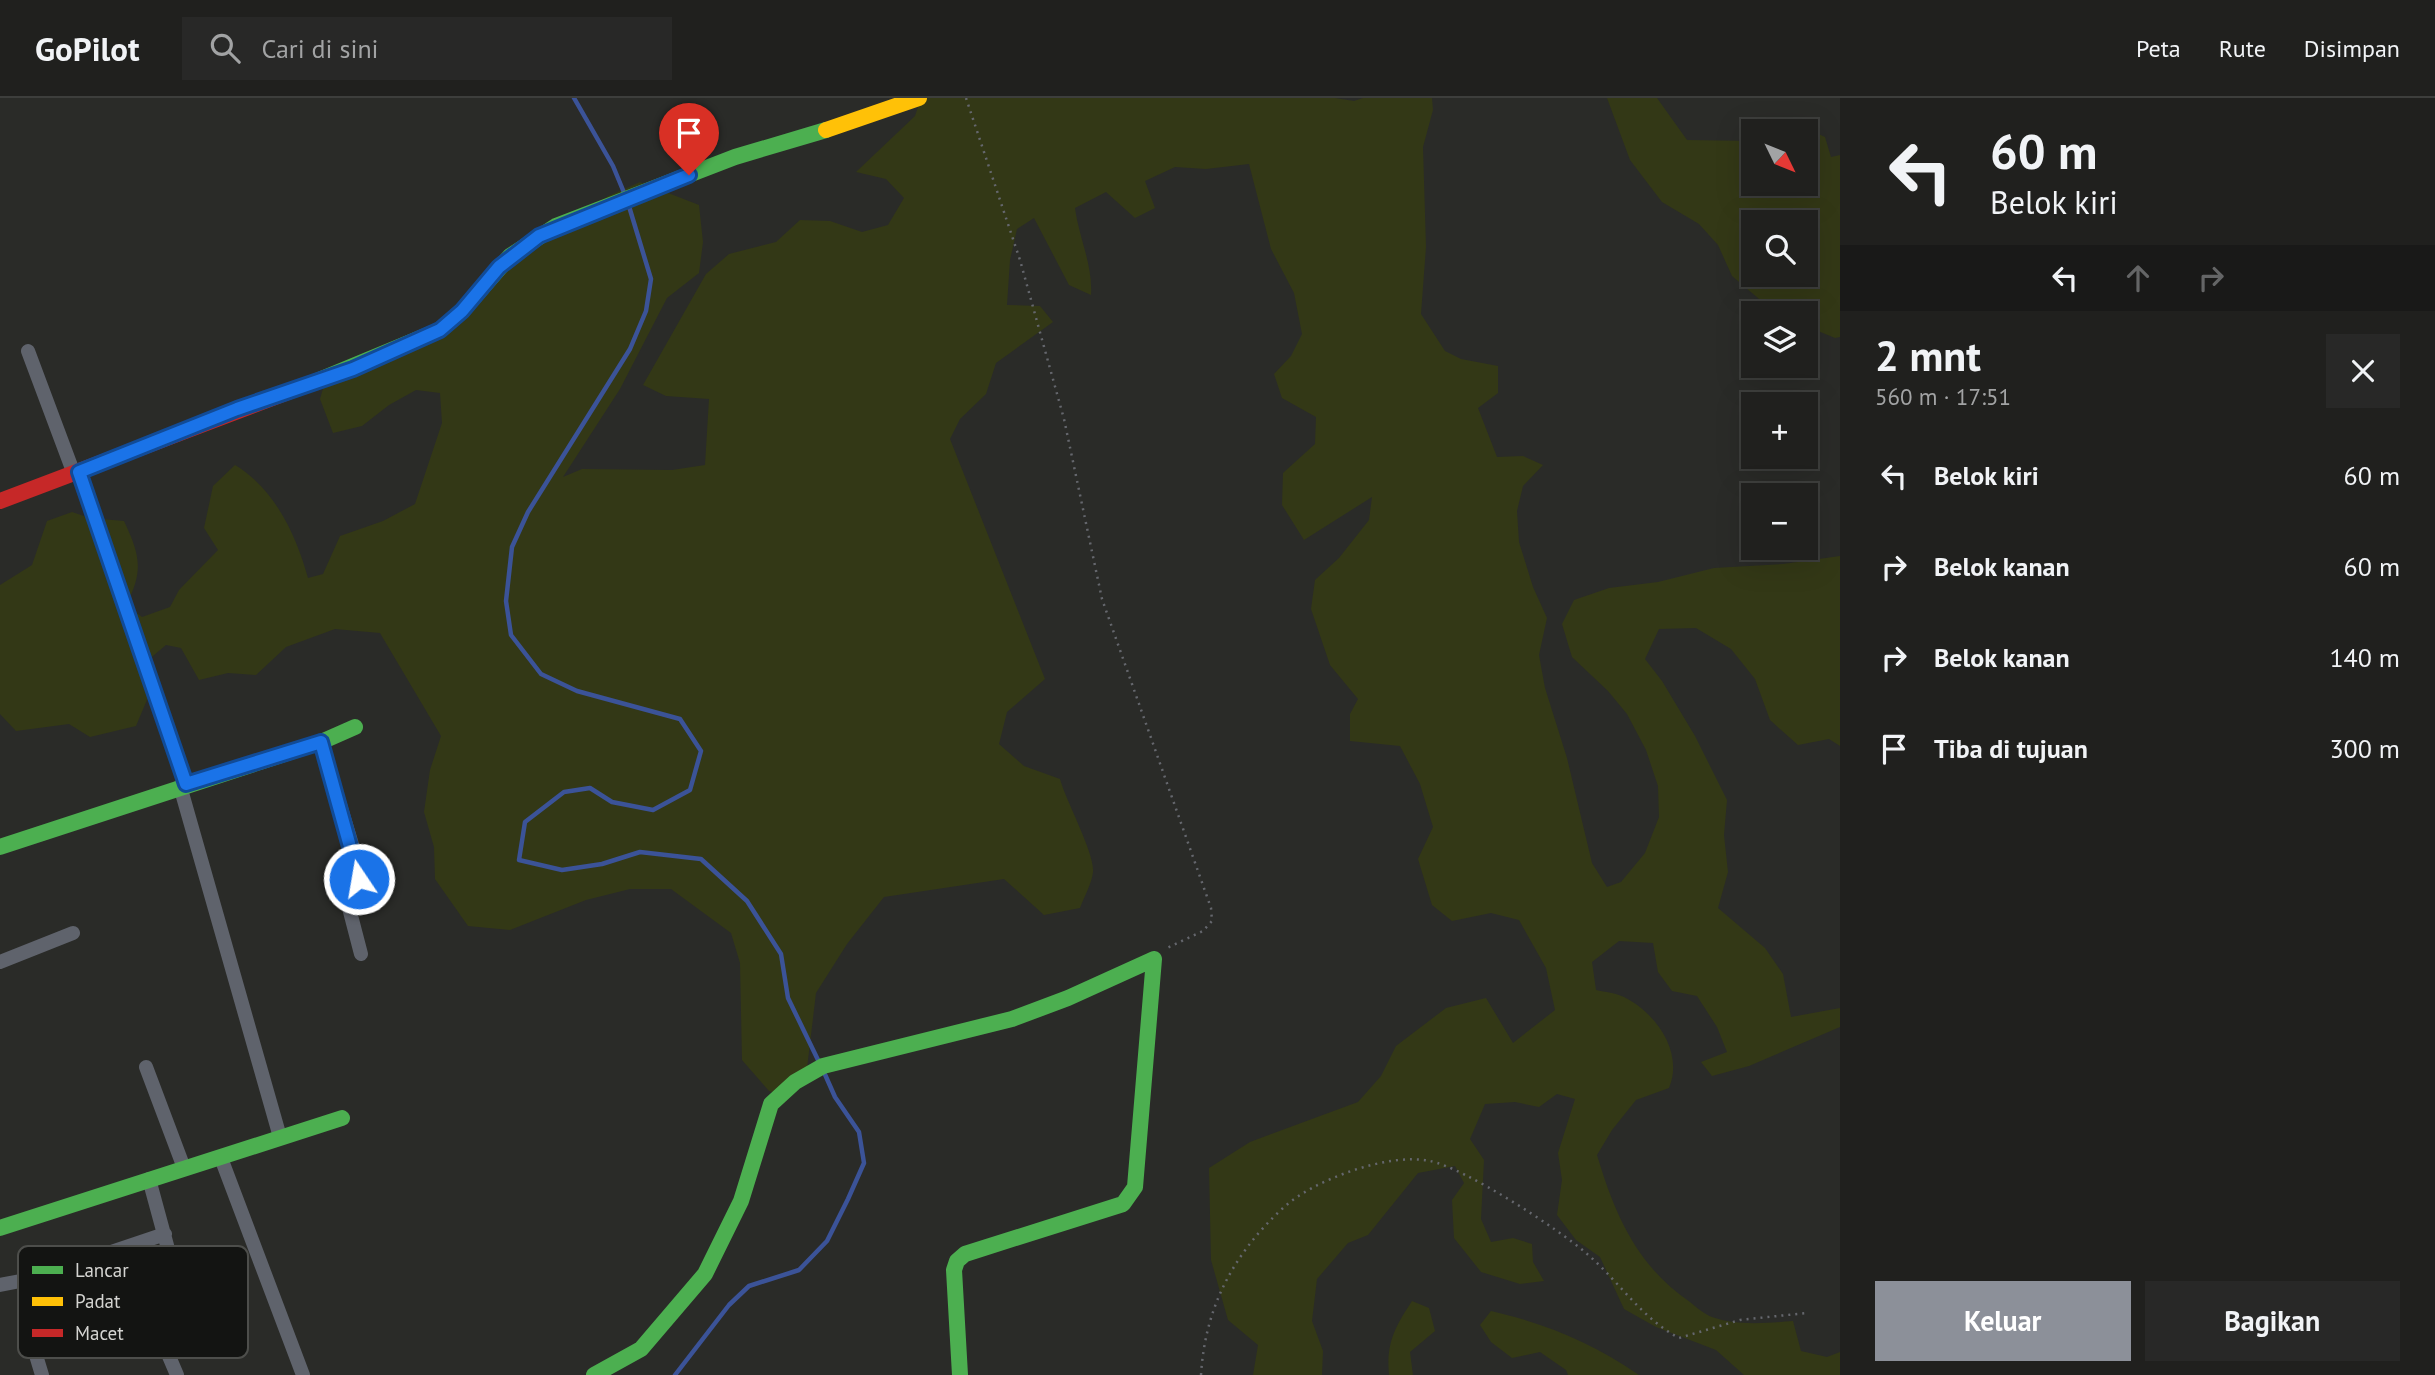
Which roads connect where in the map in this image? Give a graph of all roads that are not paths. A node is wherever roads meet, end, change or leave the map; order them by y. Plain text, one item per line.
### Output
1 (919, 98) edge
2 (28, 351) dead end
3 (77, 473) junction
4 (0, 501) edge
5 (355, 727) dead end
6 (321, 742) junction
7 (183, 785) junction
8 (0, 847) edge
9 (73, 933) dead end
10 (362, 954) dead end
11 (0, 962) edge
12 (146, 1067) dead end
13 (342, 1118) dead end
14 (280, 1137) junction
15 (220, 1158) junction
16 (184, 1168) junction
17 (149, 1179) junction
18 (0, 1228) edge
19 (165, 1234) junction
20 (130, 1246) edge
21 (168, 1246) edge
22 (18, 1281) edge
23 (0, 1284) edge
24 (37, 1358) edge
25 (170, 1358) edge
26 (42, 1375) edge
27 (177, 1375) edge
28 (303, 1375) edge
29 (594, 1375) edge
30 (960, 1375) edge

1 - 3 street
2 - 3 street
3 - 4 street
3 - 7 street
5 - 6 street
6 - 7 street
6 - 10 street
7 - 8 street
7 - 14 street
9 - 11 street
12 - 16 street
13 - 14 street
14 - 15 street
15 - 16 street
15 - 28 street
16 - 17 street
17 - 18 street
17 - 19 street
19 - 20 street
19 - 21 street
22 - 23 street
24 - 26 street
25 - 27 street
29 - 30 street

